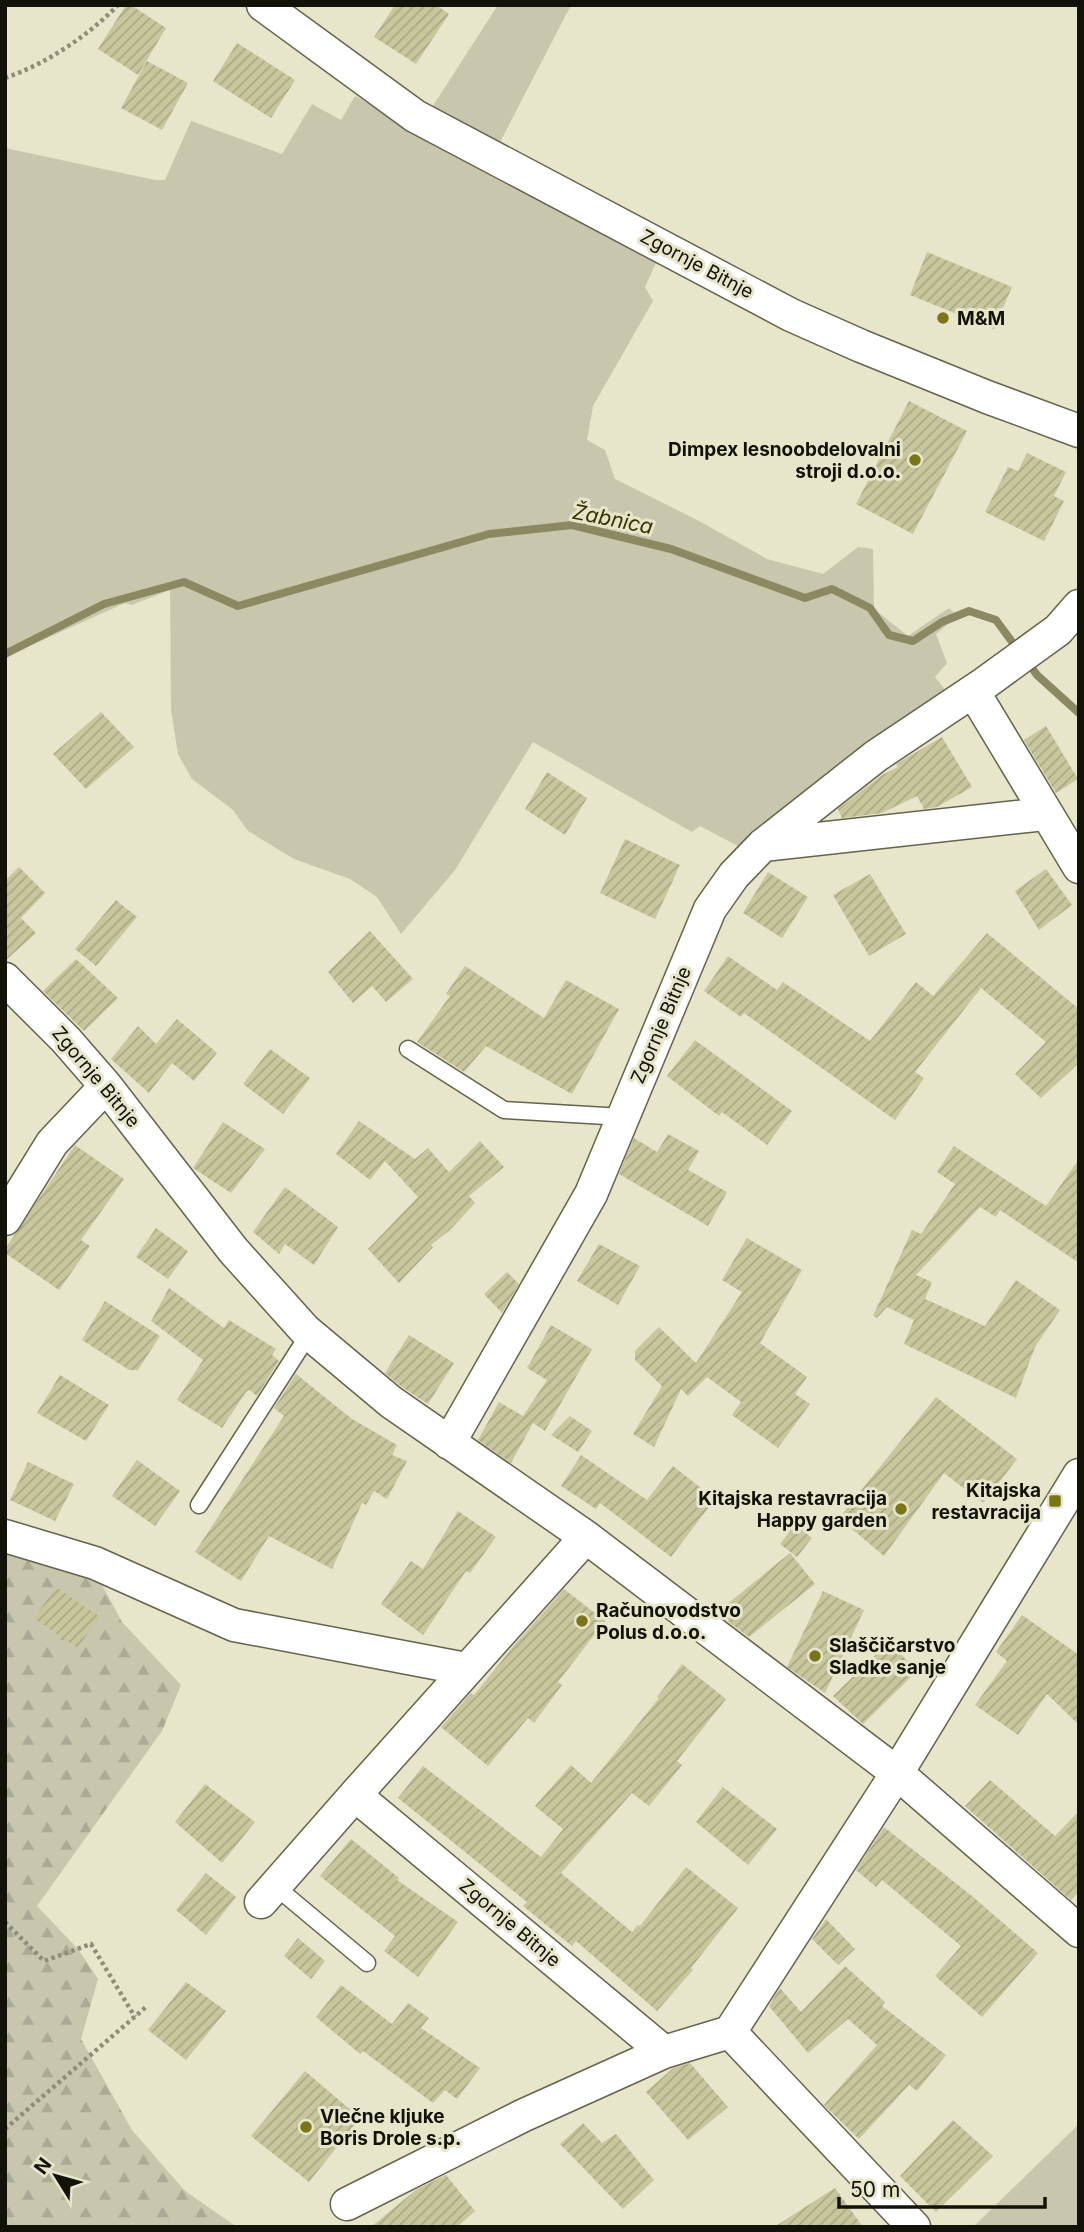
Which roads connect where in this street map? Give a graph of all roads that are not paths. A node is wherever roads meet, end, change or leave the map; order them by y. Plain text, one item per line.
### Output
1 (263, 5) edge
2 (1079, 430) edge
3 (1079, 606) edge
4 (973, 691) junction
5 (1045, 814) junction
6 (764, 845) junction
7 (1079, 867) edge
8 (5, 979) edge
9 (408, 1049) dead end
10 (106, 1086) junction
11 (623, 1117) junction
12 (5, 1219) edge
13 (309, 1334) junction
14 (449, 1443) junction
15 (1079, 1475) edge
16 (198, 1505) dead end
17 (5, 1536) edge
18 (586, 1537) junction
19 (466, 1669) junction
20 (897, 1773) junction
21 (355, 1795) junction
22 (268, 1894) joint
23 (1079, 1931) edge
24 (367, 1963) dead end
25 (730, 2032) junction
26 (664, 2052) junction
27 (347, 2204) dead end
28 (914, 2227) edge

1 - 2 street, Zgornje Bitnje
3 - 4 street, Zgornje Bitnje
4 - 5 street
4 - 6 street, Zgornje Bitnje
5 - 6 street
5 - 7 street
6 - 11 street, Zgornje Bitnje
8 - 10 street, Zgornje Bitnje
9 - 11 lane
10 - 12 street
10 - 13 street, Zgornje Bitnje
11 - 14 street, Zgornje Bitnje
13 - 14 street, Zgornje Bitnje
13 - 16 lane
14 - 18 street, Zgornje Bitnje
15 - 20 street
17 - 19 street
18 - 19 street
18 - 20 street, Zgornje Bitnje
19 - 21 street
20 - 23 street, Zgornje Bitnje
20 - 25 street
21 - 22 street
21 - 26 street, Zgornje Bitnje
22 - 24 lane
25 - 26 street
25 - 28 street
26 - 27 street

